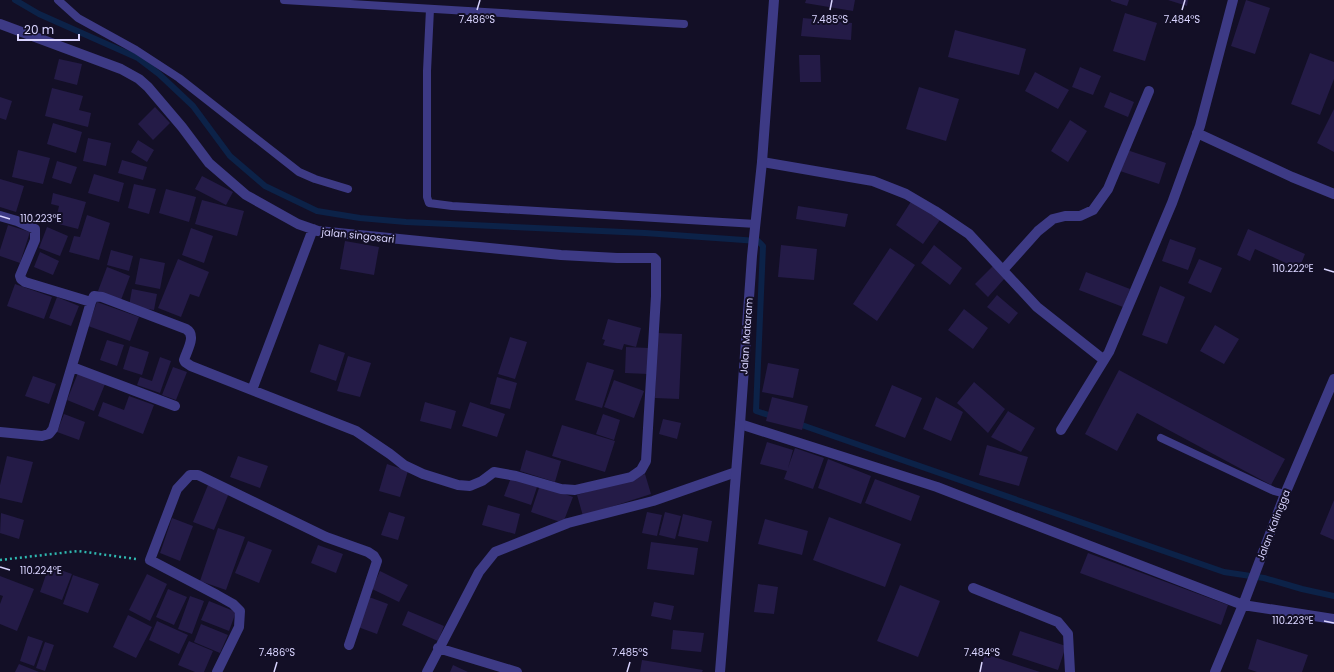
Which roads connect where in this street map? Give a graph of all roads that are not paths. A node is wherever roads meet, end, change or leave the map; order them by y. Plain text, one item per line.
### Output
1 (58, 0) edge
2 (284, 0) edge
3 (774, 0) edge
4 (1233, 0) edge
5 (430, 8) junction
6 (0, 24) edge
7 (684, 24) dead end
8 (1149, 91) dead end
9 (1197, 133) junction
10 (762, 162) junction
11 (348, 188) dead end
12 (1334, 194) edge
13 (0, 216) edge
14 (755, 228) junction
15 (313, 229) junction
16 (1003, 270) junction
17 (91, 302) junction
18 (1104, 360) junction
19 (72, 367) junction
20 (1334, 379) edge
21 (252, 390) junction
22 (175, 406) dead end
23 (740, 424) junction
24 (1061, 430) dead end
25 (0, 432) edge
26 (1161, 438) dead end
27 (736, 472) junction
28 (1285, 494) junction
29 (973, 588) dead end
30 (1243, 605) junction
31 (1334, 619) edge
32 (349, 645) dead end
33 (438, 648) junction
34 (217, 672) edge
35 (427, 672) edge
36 (517, 672) edge
37 (720, 672) edge
38 (1070, 672) edge
39 (1215, 672) edge

1 - 11 lane
2 - 5 lane
3 - 10 street, Jalan Mataram
4 - 9 street
5 - 7 lane
5 - 14 lane
6 - 15 street, jalan singosari
8 - 16 street
9 - 12 street
9 - 18 street
10 - 14 street, Jalan Mataram
10 - 16 street
13 - 17 street
14 - 23 street, Jalan Mataram
15 - 21 street
15 - 21 street, jalan singosari
16 - 18 street
17 - 19 street
17 - 21 street
18 - 24 street
19 - 22 street
19 - 25 street
20 - 28 street, Jalan Kalingga
23 - 27 street, Jalan Mataram
23 - 30 street
26 - 28 lane
27 - 33 street
27 - 37 street, Jalan Mataram
28 - 30 street, Jalan Kalingga
29 - 38 street
30 - 31 street
30 - 39 street, Jalan Kalingga
32 - 34 street
33 - 35 street
33 - 36 street

